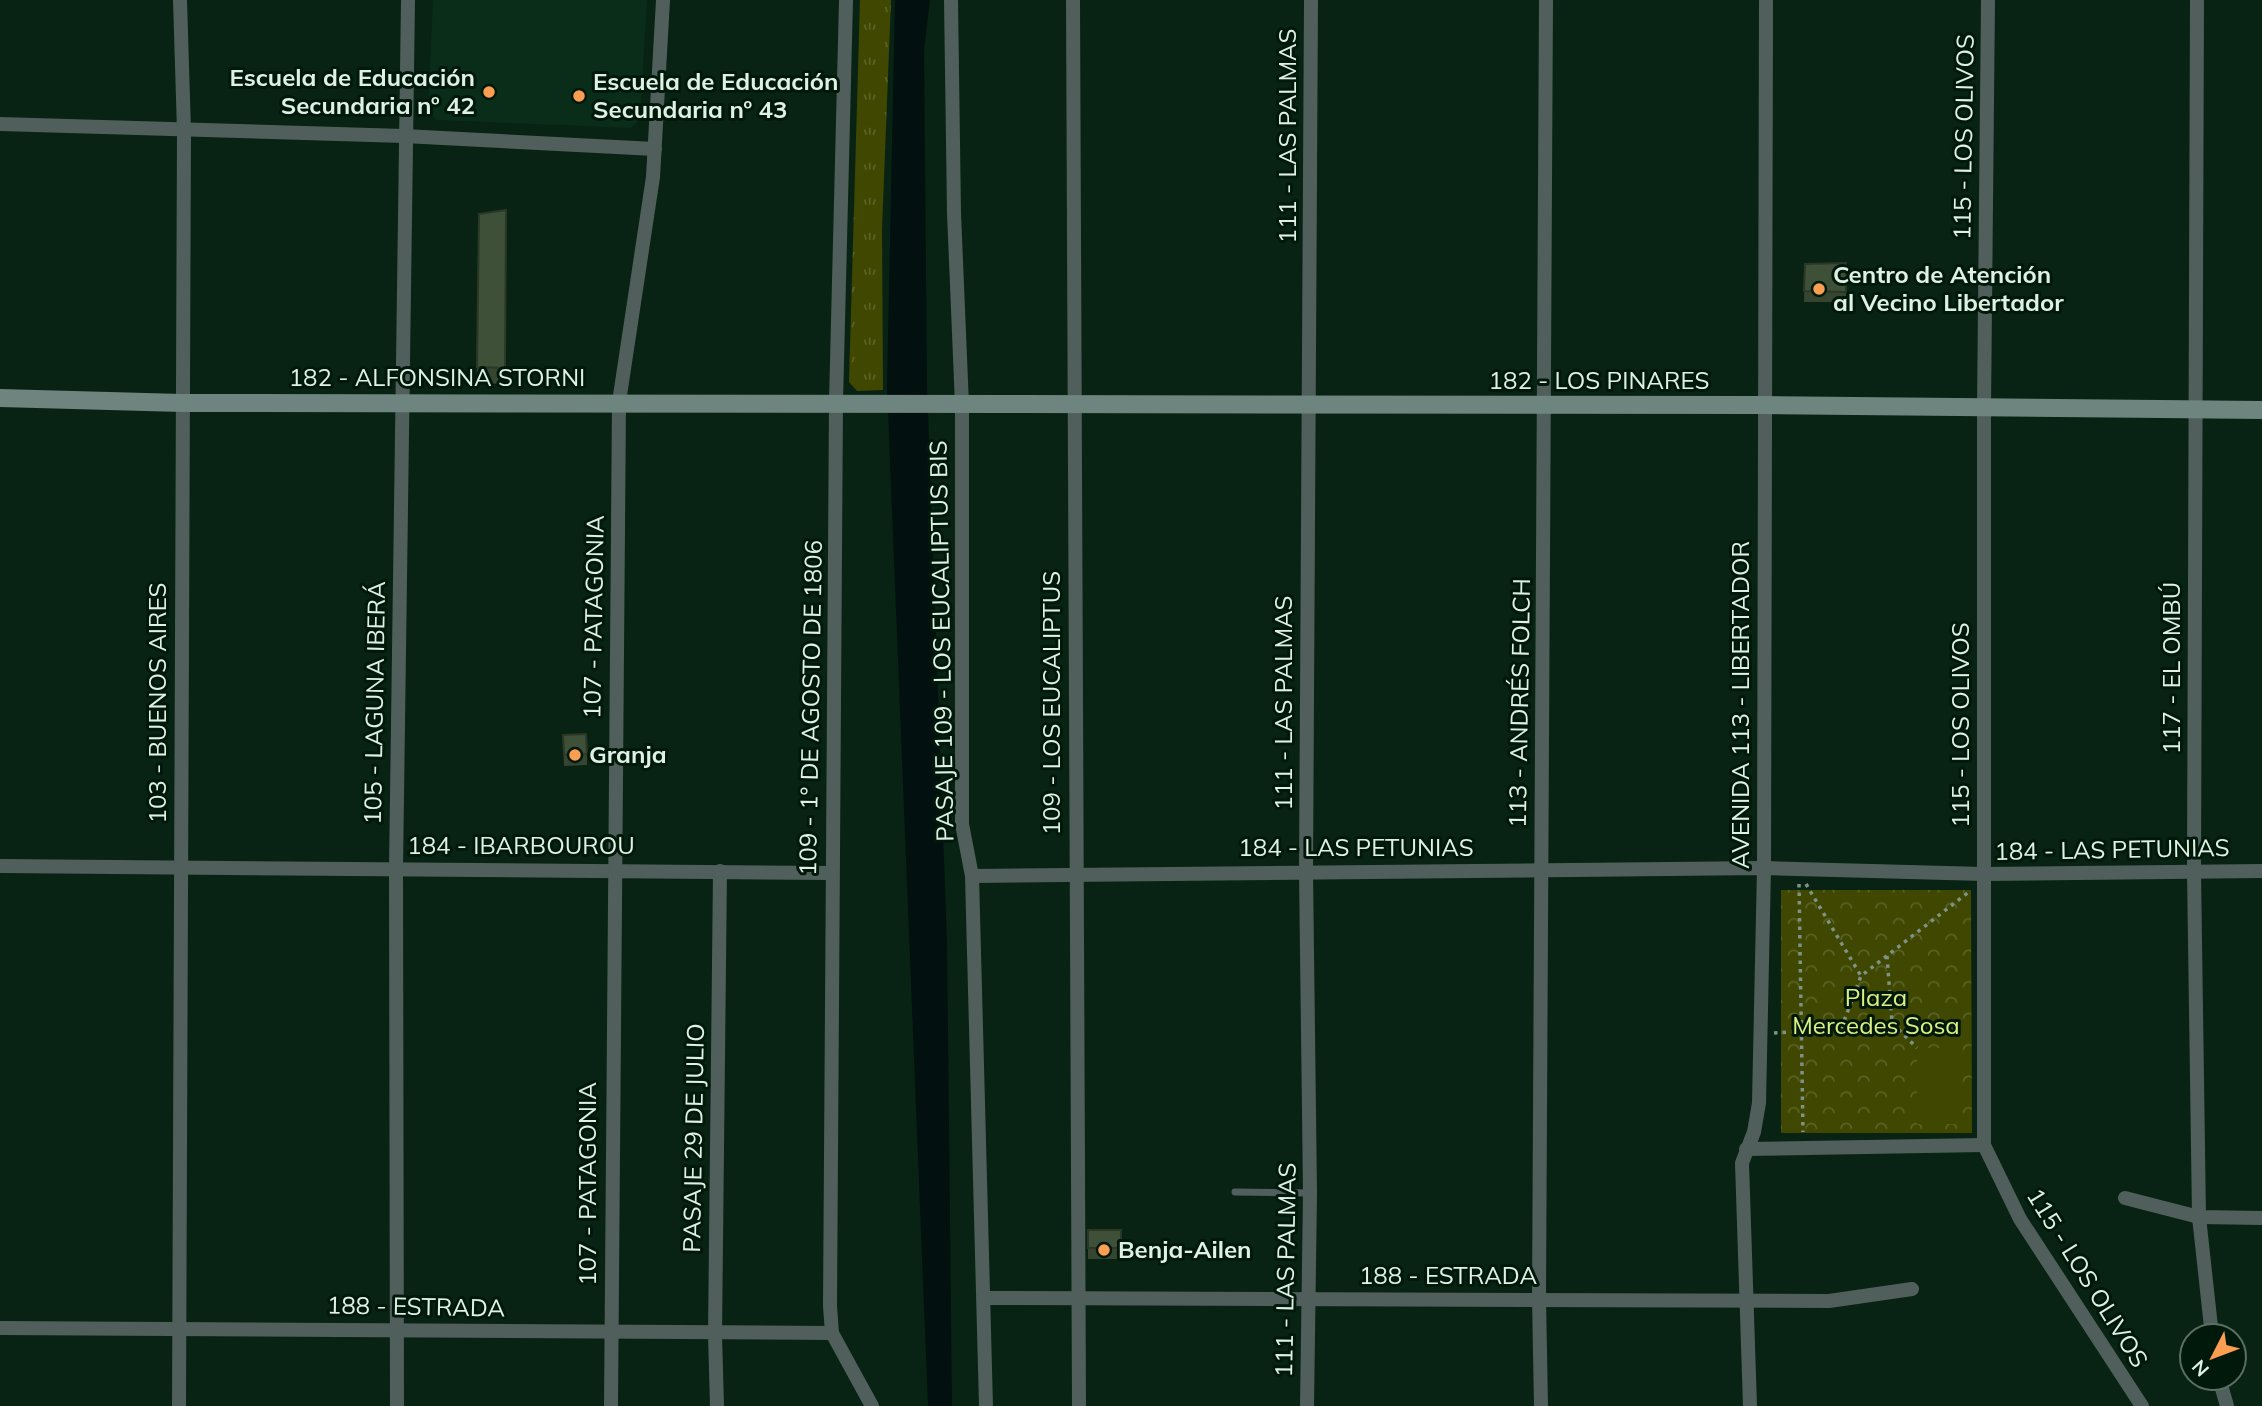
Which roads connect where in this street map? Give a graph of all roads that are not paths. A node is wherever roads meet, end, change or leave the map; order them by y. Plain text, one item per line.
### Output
1 (180, 0) edge
2 (408, 0) edge
3 (663, 0) edge
4 (846, 0) edge
5 (951, 0) edge
6 (1073, 0) edge
7 (1311, 0) edge
8 (1546, 0) edge
9 (1766, 0) edge
10 (1988, 0) edge
11 (2197, 0) edge
12 (0, 124) edge
13 (184, 131) junction
14 (404, 136) junction
15 (654, 149) junction
16 (0, 398) edge
17 (401, 402) junction
18 (619, 402) junction
19 (836, 402) junction
20 (182, 403) junction
21 (1074, 404) junction
22 (935, 405) joint
23 (962, 405) junction
24 (1310, 405) junction
25 (1546, 405) junction
26 (1763, 405) junction
27 (1984, 408) junction
28 (2262, 410) edge
29 (2196, 411) junction
30 (0, 866) edge
31 (180, 868) junction
32 (1765, 868) junction
33 (396, 869) junction
34 (613, 869) junction
35 (1541, 869) junction
36 (720, 871) junction
37 (1306, 871) junction
38 (2194, 871) junction
39 (2262, 871) edge
40 (832, 873) junction
41 (1076, 873) junction
42 (1984, 874) junction
43 (972, 876) junction
44 (1984, 1144) junction
45 (1746, 1149) junction
46 (1236, 1192) dead end
47 (1310, 1193) junction
48 (2125, 1198) dead end
49 (2199, 1217) junction
50 (2262, 1218) edge
51 (1912, 1289) dead end
52 (984, 1298) junction
53 (1539, 1298) junction
54 (1078, 1299) junction
55 (1309, 1299) junction
56 (1744, 1301) junction
57 (2210, 1322) edge
58 (0, 1328) edge
59 (178, 1328) junction
60 (396, 1328) junction
61 (610, 1332) junction
62 (832, 1332) junction
63 (715, 1334) junction
64 (179, 1406) edge
65 (397, 1406) edge
66 (611, 1406) edge
67 (717, 1406) edge
68 (872, 1406) edge
69 (986, 1406) edge
70 (1079, 1406) edge
71 (1307, 1406) edge
72 (1541, 1406) edge
73 (1750, 1406) edge
74 (2142, 1406) edge

1 - 13 street, 103 - BUENOS AIRES
2 - 14 street, 105 - LAGUNA IBERÁ
3 - 15 street, 107 - PATAGONIA
4 - 19 street, 109 - 1° DE AGOSTO DE 1806
5 - 23 street, PASAJE 109 - LOS EUCALIPTUS BIS
6 - 21 street, 109 - LOS EUCALIPTUS
7 - 24 street, 111 - LAS PALMAS
8 - 25 street, 113 - ANDRÉS FOLCH
9 - 26 street, AVENIDA 113 - LIBERTADOR
10 - 27 street, 115 - LOS OLIVOS
11 - 29 street, 117 - EL OMBÚ
12 - 13 street
13 - 14 street
13 - 20 street, 103 - BUENOS AIRES
14 - 15 street
14 - 17 street, 105 - LAGUNA IBERÁ
15 - 18 street, 107 - PATAGONIA
16 - 20 street, 182 - ALFONSINA STORNI
17 - 18 street, 182 - ALFONSINA STORNI
17 - 20 street, 182 - ALFONSINA STORNI
17 - 33 street, 105 - LAGUNA IBERÁ
18 - 19 street, 182 - ALFONSINA STORNI
18 - 34 street, 107 - PATAGONIA
19 - 22 street, 182 - ALFONSINA STORNI
19 - 40 street, 109 - 1° DE AGOSTO DE 1806
20 - 31 street, 103 - BUENOS AIRES
21 - 23 street, 182 - LOS PINARES
21 - 24 street, 182 - LOS PINARES
21 - 41 street, 109 - LOS EUCALIPTUS
22 - 23 street, 182 - LOS PINARES
23 - 43 street, PASAJE 109 - LOS EUCALIPTUS BIS
24 - 25 street, 182 - LOS PINARES
24 - 37 street, 111 - LAS PALMAS
25 - 26 street, 182 - LOS PINARES
25 - 35 street, 113 - ANDRÉS FOLCH
26 - 27 street, 182 - LOS PINARES
26 - 32 street, AVENIDA 113 - LIBERTADOR
27 - 29 street, 182 - LOS PINARES
27 - 42 street, 115 - LOS OLIVOS
28 - 29 street, 182 - LOS PINARES
29 - 38 street, 117 - EL OMBÚ
30 - 31 street, 184 - IBARBOUROU
31 - 33 street, 184 - IBARBOUROU
31 - 59 street, 103 - BUENOS AIRES
32 - 35 street, 184 - LAS PETUNIAS
32 - 42 street, 184 - LAS PETUNIAS
32 - 45 street, AVENIDA 113 - LIBERTADOR
33 - 34 street, 184 - IBARBOUROU
33 - 60 street, 105 - LAGUNA IBERÁ
34 - 36 street, 184 - IBARBOUROU
34 - 61 street, 107 - PATAGONIA
35 - 37 street, 184 - LAS PETUNIAS
35 - 53 street, 113 - ANDRÉS FOLCH
36 - 40 street, 184 - IBARBOUROU
36 - 63 street, PASAJE 29 DE JULIO
37 - 41 street, 184 - LAS PETUNIAS
37 - 47 street, 111 - LAS PALMAS
38 - 39 street, 184 - LAS PETUNIAS
38 - 42 street, 184 - LAS PETUNIAS
38 - 49 street, 117 - EL OMBÚ
40 - 62 street, 109 - 1° DE AGOSTO DE 1806
41 - 43 street, 184 - LAS PETUNIAS
41 - 54 street, 109 - LOS EUCALIPTUS
42 - 44 street, 115 - LOS OLIVOS
43 - 52 street, PASAJE 109 - LOS EUCALIPTUS BIS
44 - 45 street
44 - 74 street, 115 - LOS OLIVOS
45 - 56 street, AVENIDA 113 - LIBERTADOR
46 - 47 lane
47 - 55 street, 111 - LAS PALMAS
48 - 49 street
49 - 50 street
49 - 57 street, 117 - EL OMBÚ
51 - 56 street, 188 - ESTRADA
52 - 54 street, 188 - ESTRADA
52 - 69 street, PASAJE 109 - LOS EUCALIPTUS BIS
53 - 55 street, 188 - ESTRADA
53 - 56 street, 188 - ESTRADA
53 - 72 street, 113 - ANDRÉS FOLCH
54 - 55 street, 188 - ESTRADA
54 - 70 street, 109 - LOS EUCALIPTUS
55 - 71 street, 111 - LAS PALMAS
56 - 73 street, AVENIDA 113 - LIBERTADOR
58 - 59 street, 188 - ESTRADA
59 - 60 street, 188 - ESTRADA
59 - 64 street, 103 - BUENOS AIRES
60 - 61 street, 188 - ESTRADA
60 - 65 street, 105 - LAGUNA IBERÁ
61 - 63 street, 188 - ESTRADA
61 - 66 street, 107 - PATAGONIA
62 - 63 street, 188 - ESTRADA
62 - 68 street, 109 - 1° DE AGOSTO DE 1806
63 - 67 street, PASAJE 29 DE JULIO

